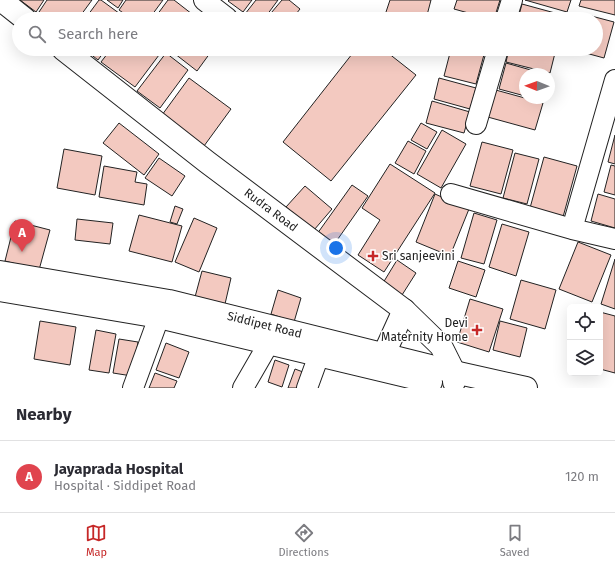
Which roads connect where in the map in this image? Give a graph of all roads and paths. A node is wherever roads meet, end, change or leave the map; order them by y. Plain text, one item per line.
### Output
1 (1, 0) edge
2 (204, 0) edge
3 (512, 0) edge
4 (16, 12) edge
5 (219, 12) edge
6 (508, 12) edge
7 (72, 56) edge
8 (496, 56) edge
9 (615, 80) edge
10 (476, 124) dead end
11 (451, 194) dead end
12 (572, 229) junction
13 (615, 239) edge
14 (0, 272) edge
15 (0, 290) edge
16 (404, 310) junction
17 (160, 317) junction
18 (269, 343) junction
19 (384, 354) junction
20 (319, 355) junction
21 (455, 382) edge
22 (133, 388) edge
23 (243, 388) edge
24 (307, 388) edge
25 (526, 388) edge

1 - 4 main road
2 - 5 street
3 - 6 street
7 - 16 main road, Rudra Road
8 - 10 street
9 - 12 street
11 - 12 street
12 - 13 street
14 - 19 main road, Siddipet Road
15 - 17 main road, Siddipet Road
16 - 19 main road
16 - 21 main road, Rudra Road
17 - 18 main road, Siddipet Road
17 - 22 street
18 - 20 main road, Siddipet Road
18 - 23 street
19 - 21 main road, Siddipet Road
20 - 21 main road, Siddipet Road
20 - 24 street
21 - 25 main road, Siddipet Road

